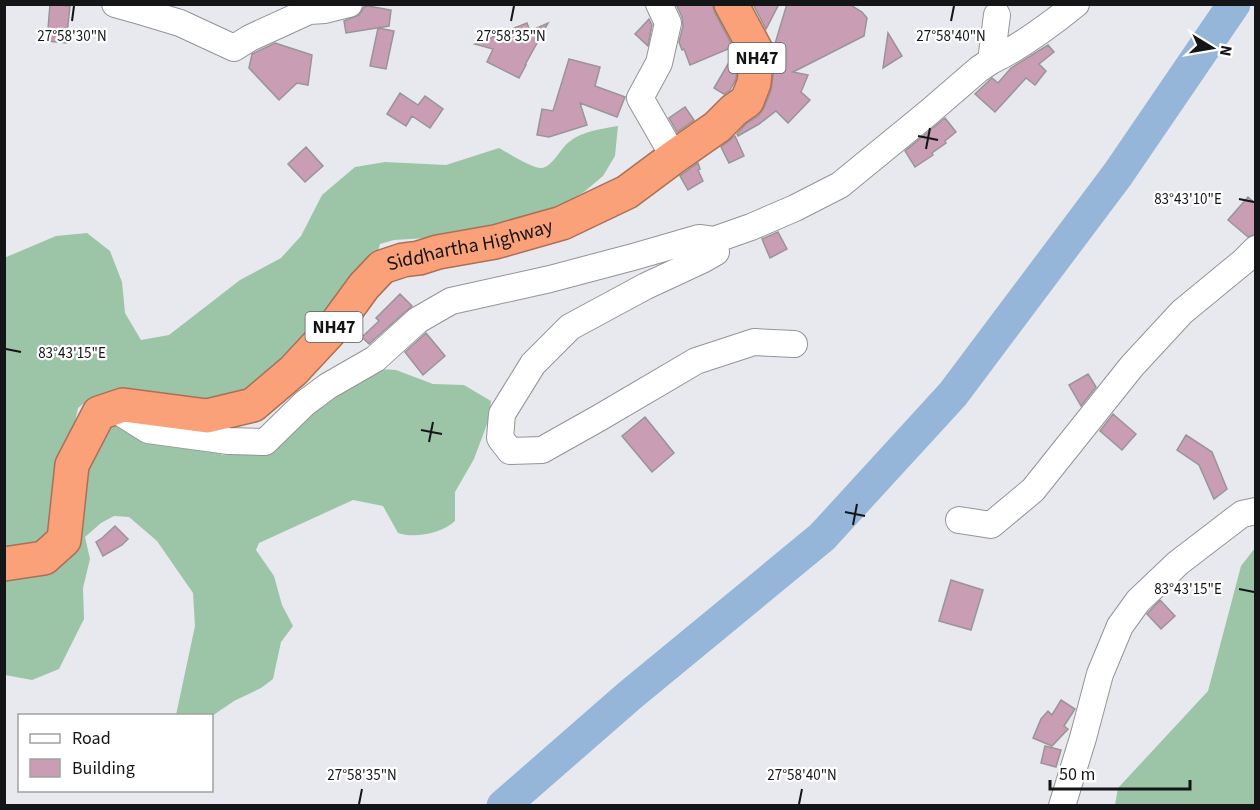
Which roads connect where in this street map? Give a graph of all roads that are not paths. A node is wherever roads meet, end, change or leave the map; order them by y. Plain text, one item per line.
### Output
1 (115, 4) edge
2 (349, 4) edge
3 (659, 4) edge
4 (731, 4) edge
5 (1076, 4) edge
6 (997, 15) dead end
7 (991, 61) junction
8 (674, 157) junction
9 (714, 240) junction
10 (1256, 249) edge
11 (794, 344) dead end
12 (113, 408) junction
13 (1256, 511) edge
14 (959, 520) dead end
15 (4, 564) edge
16 (1062, 806) edge

1 - 2 street
3 - 8 street
4 - 8 highway, Siddhartha Highway / NH47
5 - 7 street
6 - 7 street
7 - 9 street
8 - 12 highway, Siddhartha Highway / NH47
9 - 11 street
9 - 12 street
10 - 14 street
12 - 15 highway
13 - 16 street

